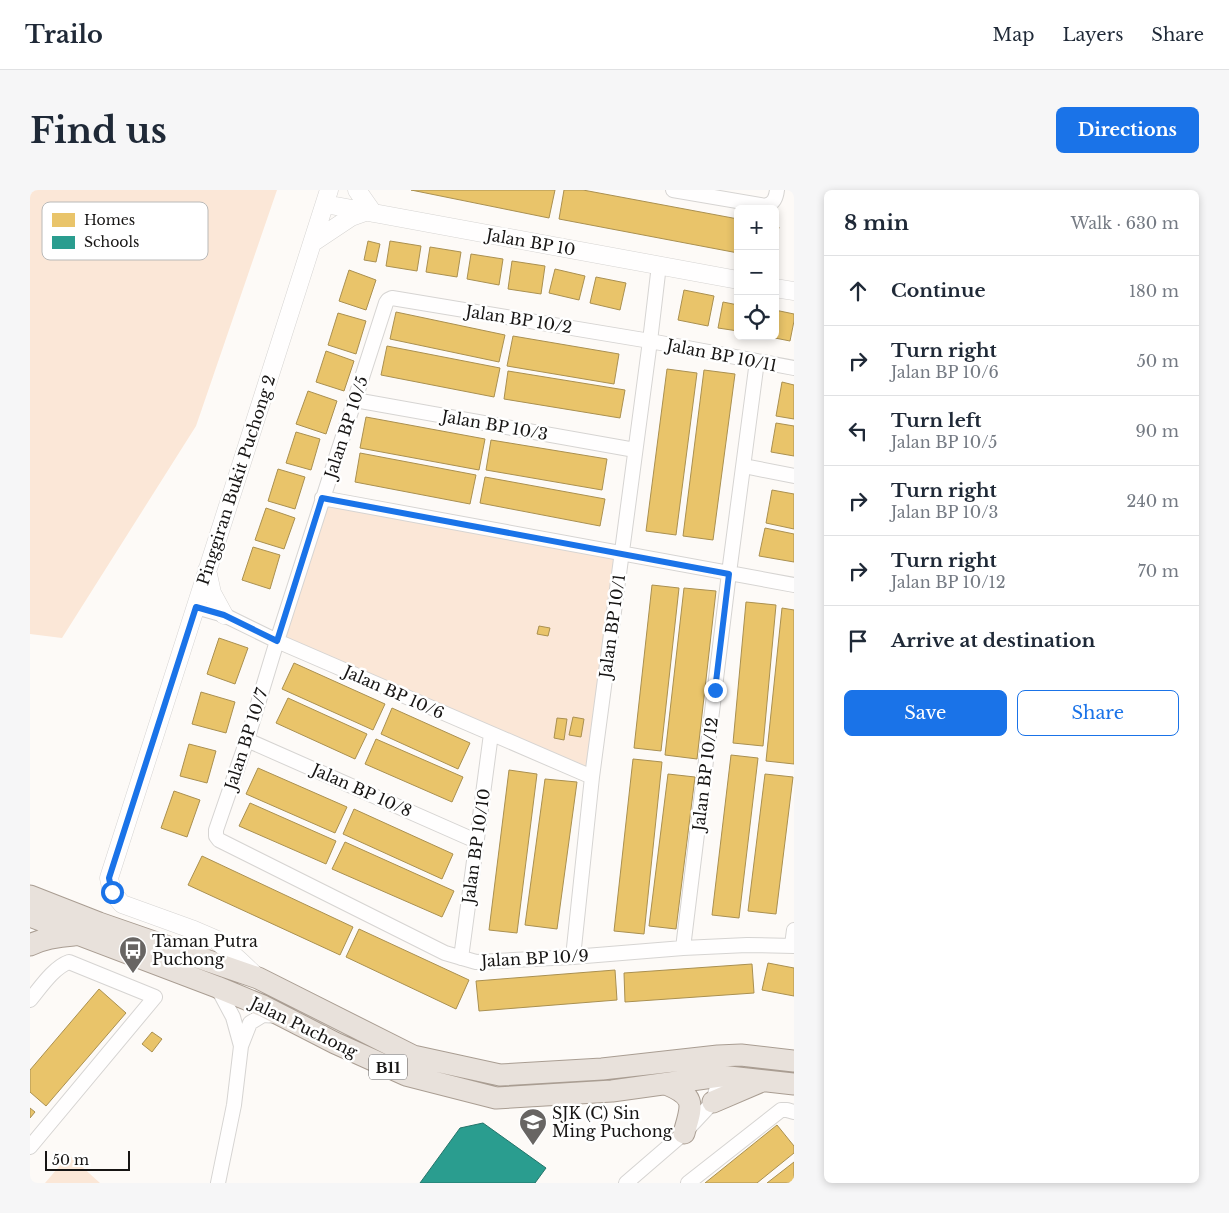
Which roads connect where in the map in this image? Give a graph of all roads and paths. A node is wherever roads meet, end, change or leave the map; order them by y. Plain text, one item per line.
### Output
1 (357, 190) edge
2 (673, 190) edge
3 (777, 190) edge
4 (327, 197) edge
5 (369, 213) junction
6 (312, 243) junction
7 (659, 265) junction
8 (734, 279) edge
9 (779, 289) edge
10 (794, 291) edge
11 (388, 300) joint
12 (650, 341) junction
13 (757, 361) junction
14 (794, 368) edge
15 (355, 400) junction
16 (635, 450) junction
17 (744, 466) junction
18 (794, 476) edge
19 (322, 498) junction
20 (621, 553) junction
21 (207, 570) junction
22 (729, 574) junction
23 (794, 585) edge
24 (196, 607) junction
25 (224, 615) junction
26 (277, 641) junction
27 (491, 734) junction
28 (247, 740) junction
29 (592, 777) junction
30 (216, 836) joint
31 (476, 841) junction
32 (32, 909) edge
33 (794, 930) edge
34 (77, 934) junction
35 (30, 945) edge
36 (793, 946) edge
37 (683, 948) junction
38 (573, 957) junction
39 (461, 958) junction
40 (258, 978) junction
41 (217, 987) junction
42 (30, 1000) edge
43 (284, 1017) junction
44 (240, 1046) junction
45 (794, 1061) edge
46 (719, 1066) junction
47 (765, 1080) junction
48 (666, 1084) junction
49 (794, 1084) edge
50 (713, 1102) junction
51 (790, 1111) edge
52 (684, 1133) junction
53 (30, 1147) edge
54 (218, 1183) edge
55 (626, 1183) edge
56 (688, 1183) edge

1 - 5 street
2 - 3 street
4 - 5 street, Jalan BP 10
4 - 6 street, Pinggiran Bukit Puchong 2
5 - 6 street
5 - 7 street, Jalan BP 10
6 - 21 street, Pinggiran Bukit Puchong 2
7 - 8 street, Jalan BP 10
7 - 12 street, Jalan BP 10/1
9 - 10 street
11 - 12 street, Jalan BP 10/2
11 - 15 street, Jalan BP 10/5
12 - 13 street, Jalan BP 10/11
12 - 16 street, Jalan BP 10/1
13 - 14 street, Jalan BP 10/11
13 - 17 street, Jalan BP 10/12
15 - 16 street, Jalan BP 10/3
15 - 19 street, Jalan BP 10/5
16 - 20 street, Jalan BP 10/1
17 - 18 street
17 - 22 street, Jalan BP 10/12
19 - 20 street
19 - 26 street, Jalan BP 10/5
20 - 22 street
20 - 29 street, Jalan BP 10/1
21 - 24 street, Pinggiran Bukit Puchong 2
21 - 25 street
22 - 23 street
22 - 37 street, Jalan BP 10/12
24 - 25 street, Jalan BP 10/6
24 - 40 street, Pinggiran Bukit Puchong 2
25 - 26 street, Jalan BP 10/6
26 - 27 street, Jalan BP 10/6
26 - 28 street, Jalan BP 10/7
27 - 29 street, Jalan BP 10/6
27 - 31 street, Jalan BP 10/10
28 - 30 street, Jalan BP 10/7
28 - 31 street, Jalan BP 10/8
29 - 38 street, Jalan BP 10/1
30 - 39 street, Jalan BP 10/9
31 - 39 street, Jalan BP 10/10
32 - 34 main road, Jalan Puchong / B11
32 - 40 main road, Jalan Puchong / B11
33 - 36 street
34 - 35 main road
34 - 41 main road, Jalan Puchong / B11
36 - 37 street, Jalan BP 10/9
37 - 38 street, Jalan BP 10/9
38 - 39 street, Jalan BP 10/9
40 - 46 main road, Jalan Puchong / B11
41 - 43 main road, Jalan Puchong / B11
41 - 44 street
42 - 53 street
43 - 44 street
43 - 48 main road, Jalan Puchong / B11
44 - 54 street
45 - 46 main road, Jalan Puchong / B11
46 - 47 main road, Jalan Puchong / B11
46 - 48 main road, Jalan Puchong / B11
46 - 50 street
47 - 49 main road, Jalan Puchong / B11
47 - 50 main road
48 - 52 main road
50 - 52 street
51 - 56 street
52 - 55 street

